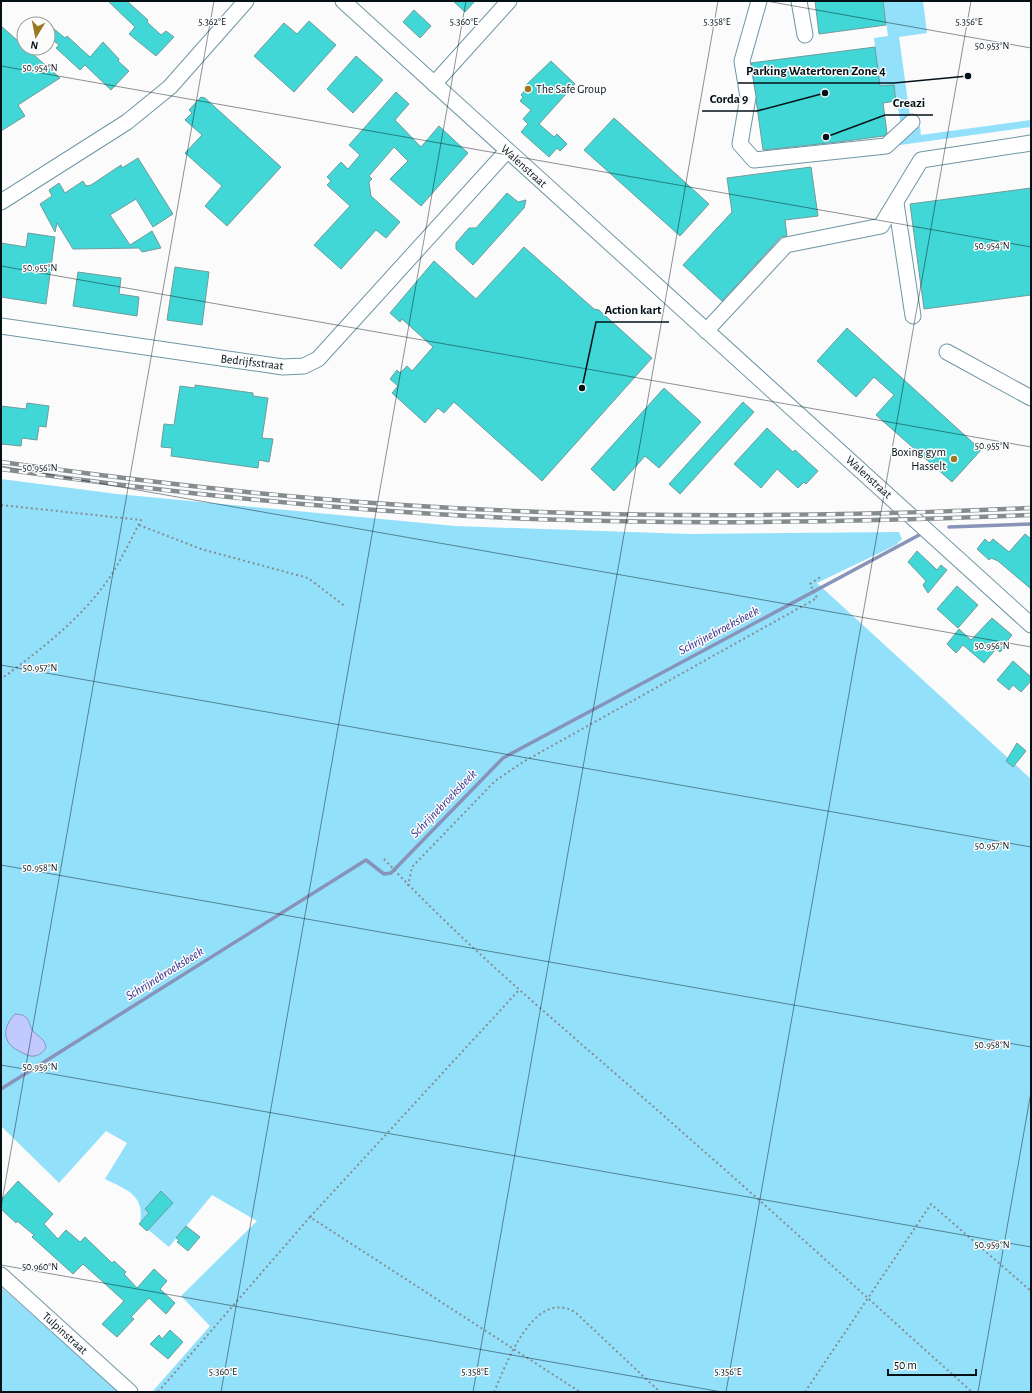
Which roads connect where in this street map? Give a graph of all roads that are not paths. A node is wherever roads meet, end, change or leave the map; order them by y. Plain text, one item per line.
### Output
1 (246, 1) edge
2 (342, 1) edge
3 (509, 1) edge
4 (759, 1) edge
5 (799, 1) edge
6 (805, 35) dead end
7 (434, 84) junction
8 (912, 122) dead end
9 (1031, 143) edge
10 (507, 150) junction
11 (1, 202) edge
12 (896, 203) junction
13 (882, 226) junction
14 (900, 227) junction
15 (913, 316) dead end
16 (1, 326) edge
17 (706, 331) junction
18 (947, 352) dead end
19 (1031, 398) edge
20 (1031, 625) edge
21 (1, 1275) edge
22 (130, 1392) edge

1 - 11 street
2 - 7 street, Walenstraat
3 - 7 street
4 - 8 street
5 - 6 street
7 - 10 street, Walenstraat
9 - 12 street
10 - 16 street, Bedrijfsstraat
10 - 17 street, Walenstraat
12 - 13 street
12 - 14 street
13 - 14 street
13 - 17 street
14 - 15 street
17 - 20 street, Walenstraat
18 - 19 street
21 - 22 street, Tulpinstraat

